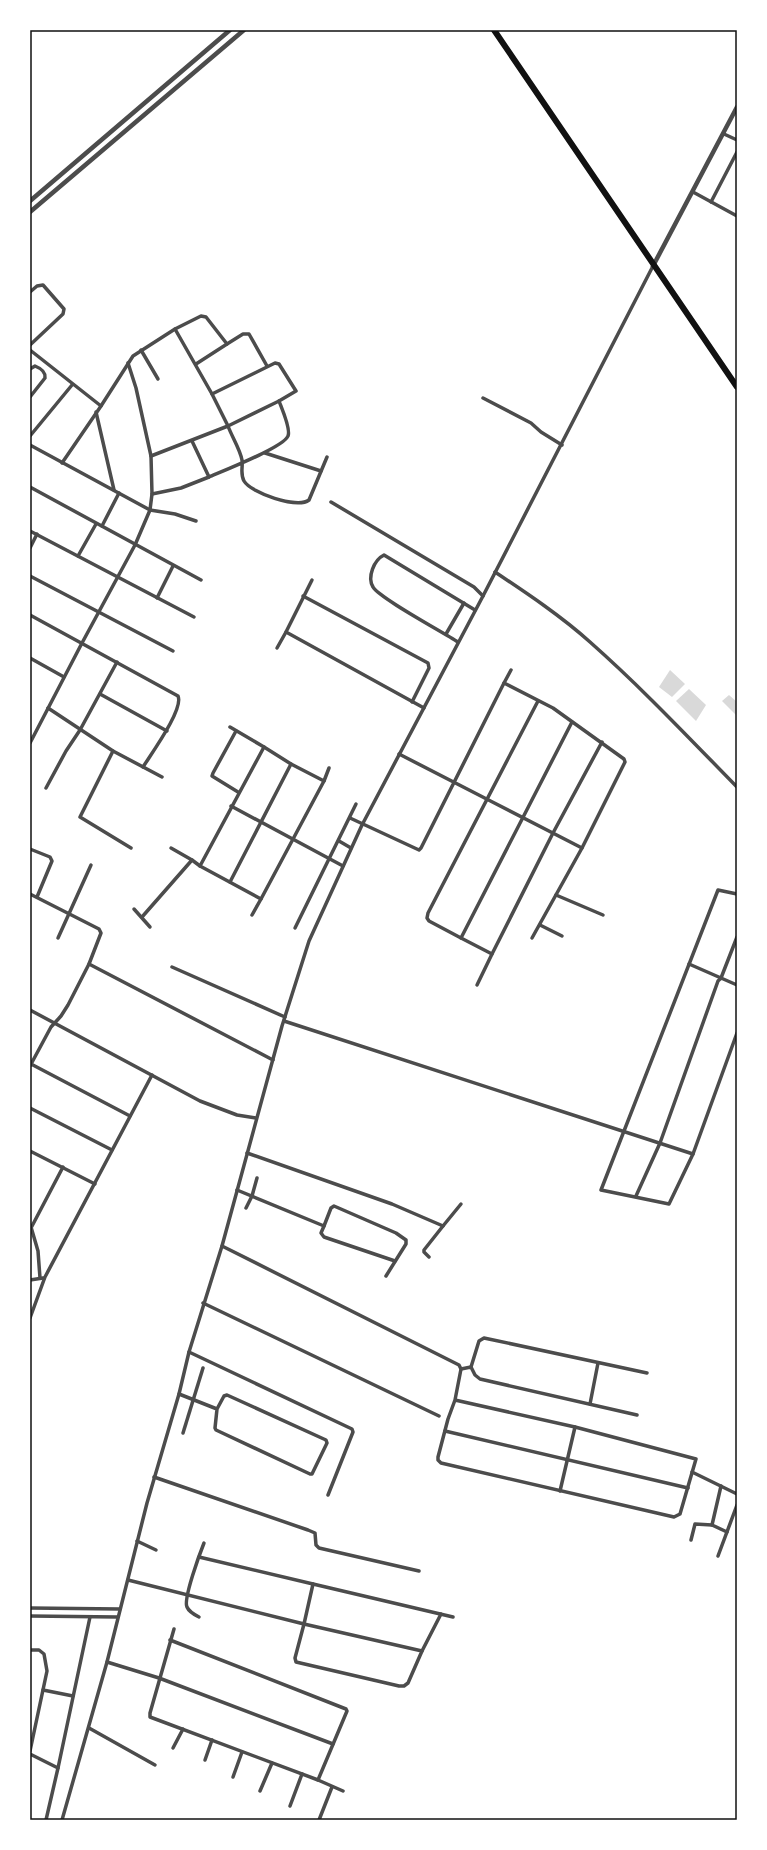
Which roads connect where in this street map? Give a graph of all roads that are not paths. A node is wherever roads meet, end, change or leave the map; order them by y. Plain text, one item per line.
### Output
1 (230, 30) edge
2 (244, 30) edge
3 (494, 30) edge
4 (737, 107) edge
5 (724, 134) junction
6 (737, 140) edge
7 (737, 152) edge
8 (693, 192) junction
9 (30, 201) edge
10 (711, 202) junction
11 (30, 212) edge
12 (737, 216) edge
13 (654, 266) junction
14 (30, 292) edge
15 (175, 329) junction
16 (227, 344) junction
17 (30, 345) edge
18 (30, 350) edge
19 (141, 350) junction
20 (128, 363) junction
21 (196, 364) junction
22 (267, 366) junction
23 (30, 369) edge
24 (158, 379) dead end
25 (72, 384) junction
26 (737, 387) edge
27 (212, 394) junction
28 (30, 396) edge
29 (483, 398) dead end
30 (279, 401) junction
31 (101, 406) junction
32 (96, 412) junction
33 (228, 426) junction
34 (30, 436) edge
35 (192, 441) junction
36 (30, 445) edge
37 (562, 445) junction
38 (265, 453) junction
39 (151, 456) junction
40 (327, 457) dead end
41 (242, 461) junction
42 (62, 463) junction
43 (321, 471) junction
44 (209, 477) junction
45 (30, 487) edge
46 (114, 490) junction
47 (119, 493) junction
48 (152, 494) junction
49 (331, 502) dead end
50 (150, 510) junction
51 (196, 521) dead end
52 (96, 524) junction
53 (102, 526) junction
54 (30, 531) edge
55 (37, 534) junction
56 (135, 545) junction
57 (30, 548) edge
58 (78, 556) junction
59 (173, 566) junction
60 (495, 572) junction
61 (30, 576) edge
62 (118, 577) junction
63 (201, 580) dead end
64 (312, 580) dead end
65 (303, 596) junction
66 (483, 596) junction
67 (157, 598) junction
68 (464, 603) junction
69 (475, 610) junction
70 (99, 612) junction
71 (30, 615) edge
72 (194, 617) dead end
73 (286, 632) junction
74 (446, 634) junction
75 (458, 642) junction
76 (82, 643) junction
77 (277, 648) dead end
78 (173, 651) dead end
79 (30, 658) edge
80 (117, 662) junction
81 (511, 670) dead end
82 (64, 677) junction
83 (504, 683) junction
84 (100, 694) junction
85 (538, 701) junction
86 (412, 702) junction
87 (48, 708) junction
88 (424, 708) junction
89 (572, 722) junction
90 (230, 727) dead end
91 (80, 730) junction
92 (167, 731) junction
93 (236, 731) junction
94 (602, 742) junction
95 (30, 743) edge
96 (264, 746) junction
97 (113, 752) junction
98 (400, 754) junction
99 (291, 764) junction
100 (143, 767) junction
101 (329, 768) dead end
102 (162, 777) dead end
103 (324, 781) junction
104 (454, 782) junction
105 (737, 787) edge
106 (46, 788) dead end
107 (238, 792) junction
108 (488, 799) junction
109 (356, 804) dead end
110 (231, 806) junction
111 (522, 817) junction
112 (350, 818) junction
113 (261, 822) junction
114 (362, 825) junction
115 (553, 833) junction
116 (293, 840) junction
117 (339, 841) junction
118 (30, 848) edge
119 (131, 848) dead end
120 (172, 848) dead end
121 (351, 848) junction
122 (582, 848) junction
123 (329, 859) junction
124 (192, 860) junction
125 (92, 865) dead end
126 (200, 866) junction
127 (343, 866) junction
128 (230, 882) junction
129 (30, 894) edge
130 (737, 894) edge
131 (556, 895) junction
132 (36, 897) junction
133 (261, 899) junction
134 (134, 909) dead end
135 (68, 913) junction
136 (603, 914) dead end
137 (252, 915) dead end
138 (142, 917) junction
139 (540, 925) junction
140 (150, 926) dead end
141 (295, 928) dead end
142 (562, 936) dead end
143 (737, 937) edge
144 (58, 938) dead end
145 (461, 938) junction
146 (532, 938) dead end
147 (492, 954) junction
148 (89, 964) junction
149 (689, 964) junction
150 (172, 967) dead end
151 (721, 978) junction
152 (477, 985) dead end
153 (737, 985) edge
154 (30, 1010) edge
155 (285, 1019) junction
156 (55, 1023) junction
157 (737, 1032) edge
158 (273, 1060) junction
159 (30, 1065) edge
160 (152, 1075) junction
161 (30, 1108) edge
162 (130, 1116) junction
163 (256, 1118) junction
164 (625, 1131) junction
165 (660, 1143) junction
166 (30, 1150) edge
167 (112, 1150) junction
168 (247, 1153) junction
169 (693, 1154) junction
170 (63, 1167) junction
171 (257, 1178) dead end
172 (95, 1184) junction
173 (237, 1190) junction
174 (252, 1196) junction
175 (636, 1196) junction
176 (461, 1204) dead end
177 (246, 1208) dead end
178 (324, 1226) junction
179 (443, 1226) junction
180 (31, 1227) edge
181 (222, 1246) junction
182 (429, 1257) dead end
183 (394, 1261) junction
184 (386, 1276) dead end
185 (45, 1277) junction
186 (40, 1278) junction
187 (30, 1280) edge
188 (203, 1303) junction
189 (30, 1318) edge
190 (189, 1352) junction
191 (598, 1362) junction
192 (471, 1367) junction
193 (203, 1368) dead end
194 (461, 1369) junction
195 (647, 1373) dead end
196 (179, 1394) junction
197 (194, 1399) junction
198 (455, 1400) junction
199 (590, 1404) junction
200 (218, 1409) junction
201 (637, 1415) dead end
202 (439, 1416) dead end
203 (574, 1427) junction
204 (445, 1431) junction
205 (183, 1433) dead end
206 (567, 1460) junction
207 (692, 1472) junction
208 (154, 1477) junction
209 (721, 1486) junction
210 (688, 1488) junction
211 (560, 1490) junction
212 (737, 1494) edge
213 (328, 1495) dead end
214 (737, 1505) edge
215 (712, 1526) junction
216 (727, 1532) junction
217 (691, 1540) dead end
218 (137, 1541) junction
219 (204, 1543) dead end
220 (156, 1550) dead end
221 (718, 1556) dead end
222 (199, 1557) junction
223 (419, 1571) dead end
224 (128, 1580) junction
225 (313, 1584) junction
226 (188, 1596) junction
227 (30, 1608) edge
228 (120, 1609) junction
229 (442, 1614) junction
230 (30, 1616) edge
231 (90, 1617) junction
232 (453, 1617) dead end
233 (117, 1618) junction
234 (199, 1618) dead end
235 (304, 1624) junction
236 (174, 1629) dead end
237 (170, 1640) junction
238 (30, 1650) edge
239 (422, 1651) junction
240 (107, 1662) junction
241 (159, 1678) junction
242 (43, 1690) junction
243 (73, 1696) junction
244 (89, 1728) junction
245 (183, 1729) junction
246 (212, 1740) junction
247 (333, 1744) junction
248 (173, 1748) dead end
249 (30, 1751) edge
250 (242, 1752) junction
251 (30, 1754) edge
252 (205, 1760) dead end
253 (272, 1763) junction
254 (155, 1765) dead end
255 (58, 1768) junction
256 (302, 1774) junction
257 (233, 1777) dead end
258 (318, 1780) junction
259 (332, 1787) junction
260 (343, 1791) dead end
261 (260, 1792) dead end
262 (290, 1806) dead end
263 (46, 1820) edge
264 (62, 1820) edge
265 (319, 1820) edge

1 - 9 street
2 - 11 street
3 - 13 highway
4 - 5 street
5 - 6 street
5 - 8 street
7 - 10 street
8 - 10 street
8 - 13 street
10 - 12 street
13 - 26 highway
13 - 37 street
14 - 17 street
15 - 16 street
15 - 19 street
15 - 21 street
16 - 21 street
16 - 22 street
18 - 25 street
19 - 20 street
19 - 24 street
20 - 31 street
20 - 39 street
21 - 27 street
22 - 27 street
22 - 30 street
23 - 28 street
25 - 31 street
25 - 34 street
27 - 33 street
29 - 37 street
30 - 33 street
30 - 38 street
31 - 32 street
32 - 42 street
32 - 46 street
33 - 35 street
33 - 41 street
35 - 39 street
35 - 44 street
36 - 42 street
37 - 60 street
38 - 41 street
38 - 43 street
39 - 48 street
40 - 43 street
41 - 43 street
41 - 44 street
42 - 46 street
44 - 48 street
45 - 52 street
46 - 47 street
47 - 50 street
47 - 53 street
48 - 50 street
49 - 66 street
50 - 51 street
50 - 56 street
52 - 53 street
52 - 58 street
53 - 56 street
54 - 55 street
55 - 57 street
55 - 58 street
56 - 59 street
56 - 62 street
58 - 62 street
59 - 63 street
59 - 67 street
60 - 66 street
60 - 105 street
61 - 70 street
62 - 67 street
62 - 70 street
64 - 65 street
65 - 73 street
65 - 86 street
66 - 69 street
67 - 72 street
68 - 69 street
68 - 74 street
68 - 74 street
69 - 75 street
70 - 76 street
70 - 78 street
71 - 76 street
73 - 77 street
73 - 86 street
74 - 75 street
75 - 88 street
76 - 80 street
76 - 82 street
79 - 82 street
80 - 84 street
80 - 92 street
81 - 83 street
82 - 87 street
83 - 85 street
83 - 104 street
84 - 91 street
84 - 92 street
85 - 89 street
85 - 108 street
86 - 88 street
87 - 91 street
87 - 95 street
88 - 98 street
89 - 94 street
89 - 111 street
90 - 93 street
91 - 97 street
91 - 106 street
92 - 100 street
93 - 96 street
93 - 107 street
94 - 115 street
94 - 122 street
96 - 99 street
96 - 107 street
97 - 100 street
97 - 119 street
98 - 104 street
98 - 114 street
99 - 103 street
99 - 113 street
100 - 102 street
101 - 103 street
103 - 116 street
104 - 108 street
104 - 114 street
107 - 110 street
108 - 111 street
108 - 145 street
109 - 112 street
110 - 113 street
110 - 126 street
111 - 115 street
111 - 145 street
112 - 114 street
112 - 117 street
113 - 116 street
113 - 128 street
114 - 121 street
115 - 122 street
115 - 147 street
116 - 123 street
116 - 133 street
117 - 121 street
117 - 123 street
118 - 132 street
120 - 124 street
121 - 127 street
122 - 131 street
123 - 127 street
123 - 141 street
124 - 126 street
124 - 138 street
125 - 135 street
126 - 128 street
127 - 155 street
128 - 133 street
129 - 132 street
130 - 149 street
131 - 136 street
131 - 139 street
132 - 135 street
133 - 137 street
134 - 138 street
135 - 144 street
135 - 148 street
138 - 140 street
139 - 142 street
139 - 146 street
143 - 151 street
145 - 147 street
147 - 152 street
148 - 156 street
148 - 158 street
149 - 151 street
149 - 164 street
150 - 155 street
151 - 153 street
151 - 165 street
154 - 156 street
155 - 158 street
155 - 164 street
156 - 159 street
156 - 160 street
157 - 169 street
158 - 163 street
159 - 162 street
160 - 162 street
160 - 163 street
161 - 167 street
162 - 167 street
163 - 168 street
164 - 165 street
164 - 175 street
165 - 169 street
165 - 175 street
166 - 170 street
167 - 172 street
168 - 173 street
168 - 179 street
169 - 175 street
170 - 172 street
170 - 180 street
171 - 174 street
172 - 185 street
173 - 174 street
173 - 181 street
174 - 177 street
174 - 178 street
176 - 179 street
178 - 183 street
178 - 183 street
179 - 182 street
180 - 186 street
181 - 188 street
181 - 194 street
183 - 184 street
185 - 186 street
185 - 189 street
186 - 187 street
188 - 190 street
188 - 202 street
190 - 196 street
190 - 213 street
191 - 192 street
191 - 195 street
191 - 199 street
192 - 194 street
192 - 199 street
193 - 197 street
194 - 198 street
196 - 197 street
196 - 208 street
197 - 200 street
197 - 205 street
198 - 203 street
198 - 204 street
199 - 201 street
200 - 200 street
203 - 206 street
203 - 207 street
204 - 206 street
204 - 211 street
206 - 210 street
206 - 211 street
207 - 209 street
207 - 210 street
208 - 218 street
208 - 223 street
209 - 212 street
209 - 215 street
210 - 211 street
214 - 216 street
215 - 216 street
215 - 217 street
216 - 221 street
218 - 220 street
218 - 224 street
219 - 222 street
222 - 225 street
222 - 226 street
224 - 226 street
224 - 228 street
225 - 229 street
225 - 235 street
226 - 234 street
226 - 235 street
227 - 228 street
228 - 233 street
229 - 232 street
229 - 239 street
230 - 231 street
231 - 233 street
231 - 243 street
233 - 240 street
235 - 239 street
235 - 239 street
236 - 237 street
237 - 241 street
237 - 247 street
238 - 242 street
240 - 241 street
240 - 244 street
241 - 245 street
241 - 247 street
242 - 243 street
242 - 249 street
243 - 255 street
244 - 254 street
244 - 264 street
245 - 246 street
245 - 248 street
246 - 250 street
246 - 252 street
247 - 258 street
250 - 253 street
250 - 257 street
251 - 255 street
253 - 256 street
253 - 261 street
255 - 263 street
256 - 258 street
256 - 262 street
258 - 259 street
259 - 260 street
259 - 265 street

